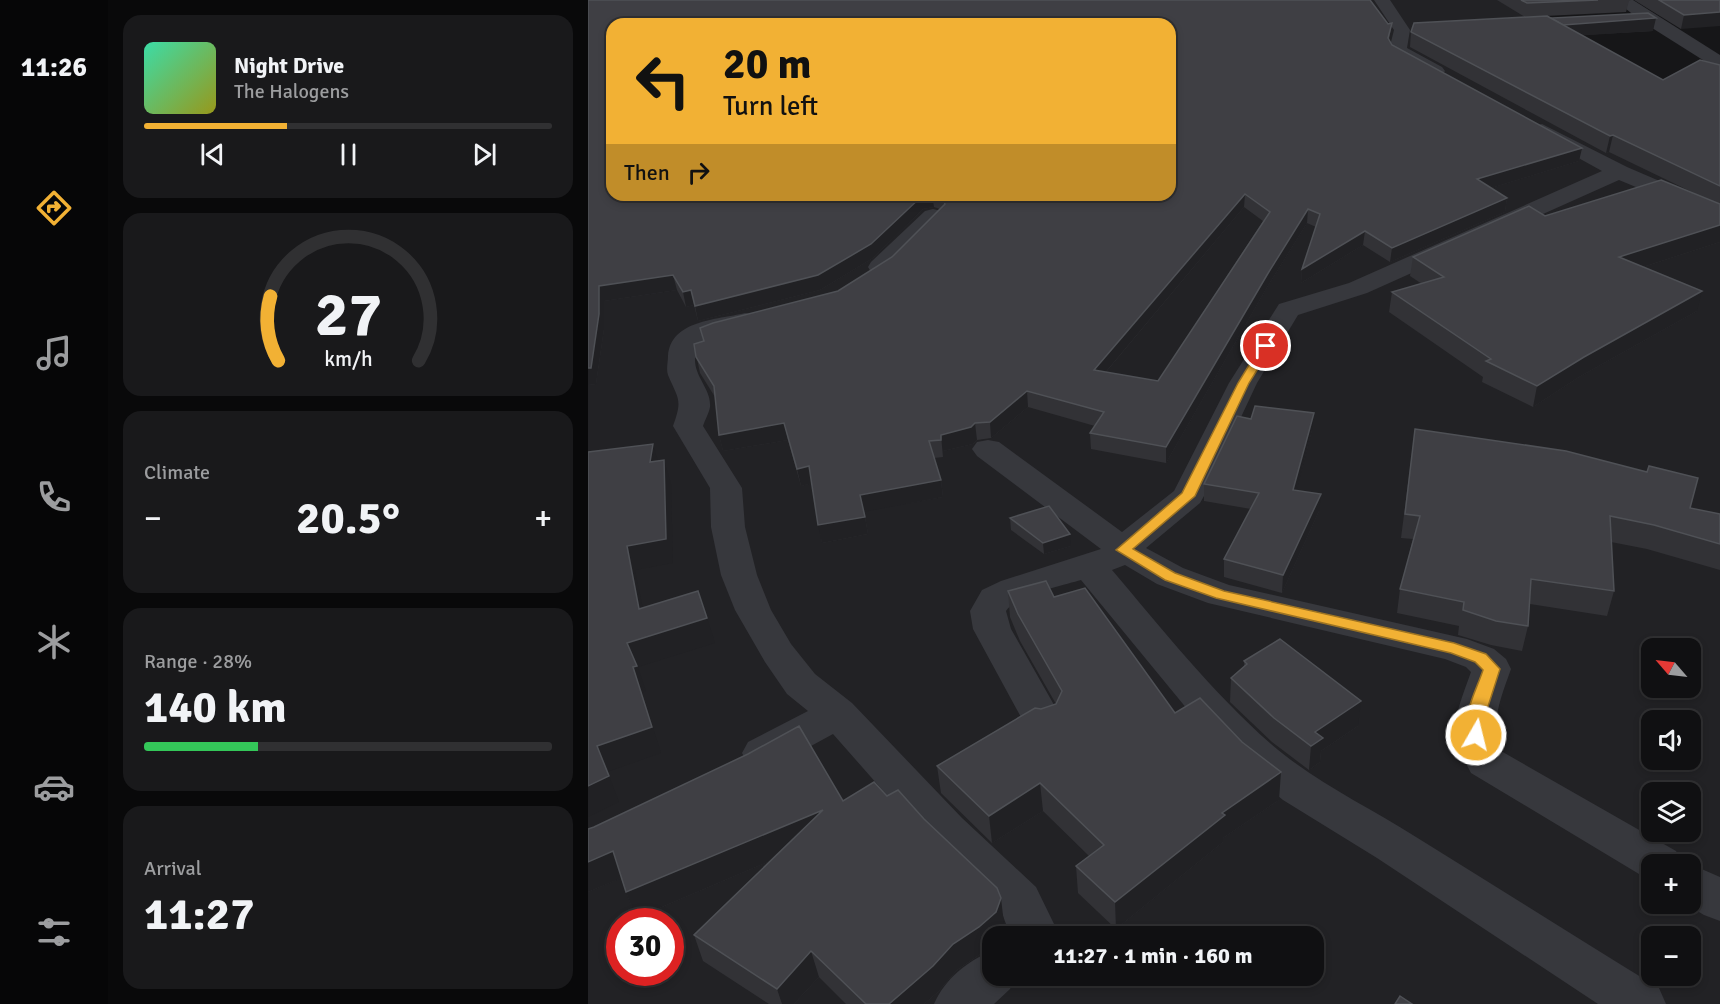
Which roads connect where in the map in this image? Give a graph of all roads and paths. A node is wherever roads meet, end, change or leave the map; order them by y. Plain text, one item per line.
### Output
1 (1382, 0) edge
2 (1623, 0) edge
3 (1647, 18) junction
4 (1625, 19) edge
5 (1720, 63) edge
6 (1448, 78) edge
7 (1529, 123) edge
8 (1619, 172) junction
9 (1720, 215) edge
10 (933, 216) edge
11 (860, 281) edge
12 (770, 315) edge
13 (988, 449) dead end
14 (1106, 558) junction
15 (838, 713) junction
16 (1042, 719) edge
17 (728, 772) edge
18 (1643, 854) edge
19 (1701, 890) edge
20 (1720, 901) edge
21 (1029, 926) edge
22 (982, 983) edge
23 (959, 1004) edge
24 (1641, 1004) edge

1 - 6 street
2 - 3 street
3 - 4 street
3 - 5 street
7 - 8 street
8 - 9 street
8 - 14 street
10 - 11 street
12 - 15 street
13 - 14 street
14 - 16 street
14 - 18 street
14 - 24 street
15 - 17 street
15 - 21 street
19 - 20 street
22 - 23 street

